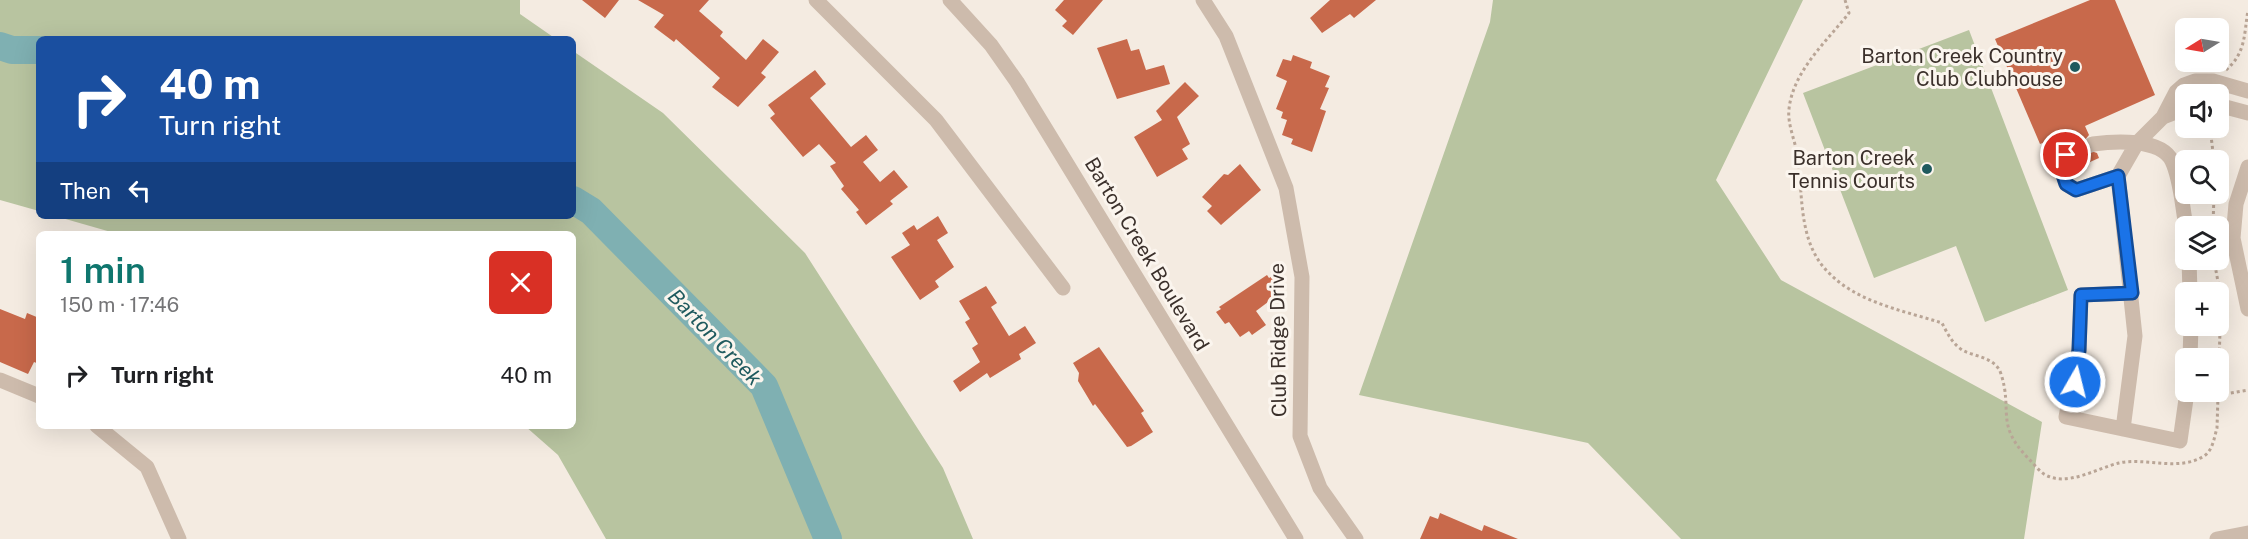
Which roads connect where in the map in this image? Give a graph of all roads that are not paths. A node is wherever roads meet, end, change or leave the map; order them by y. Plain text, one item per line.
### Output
1 (816, 0) edge
2 (950, 0) edge
3 (1203, 0) edge
4 (2248, 91) edge
5 (2229, 108) edge
6 (2175, 112) edge
7 (2248, 113) edge
8 (2163, 117) junction
9 (2136, 143) junction
10 (2093, 144) tunnel mouth
11 (2066, 155) dead end
12 (2248, 167) edge
13 (2118, 176) junction
14 (2184, 216) edge
15 (1063, 288) dead end
16 (2132, 293) junction
17 (2248, 309) edge
18 (0, 380) edge
19 (36, 395) edge
20 (2186, 402) edge
21 (101, 429) edge
22 (2123, 429) junction
23 (2248, 533) edge
24 (179, 539) edge
25 (1296, 539) edge
26 (1356, 539) edge
27 (2217, 539) edge

1 - 15 street
2 - 25 street, Barton Creek Boulevard
3 - 26 street, Club Ridge Drive
4 - 8 street
5 - 7 street
6 - 8 street
8 - 9 street
9 - 10 street
9 - 13 street
9 - 14 street
11 - 13 street
12 - 17 street
13 - 16 street
16 - 22 street
16 - 22 street
18 - 19 street
20 - 22 street
21 - 24 street
23 - 27 street

